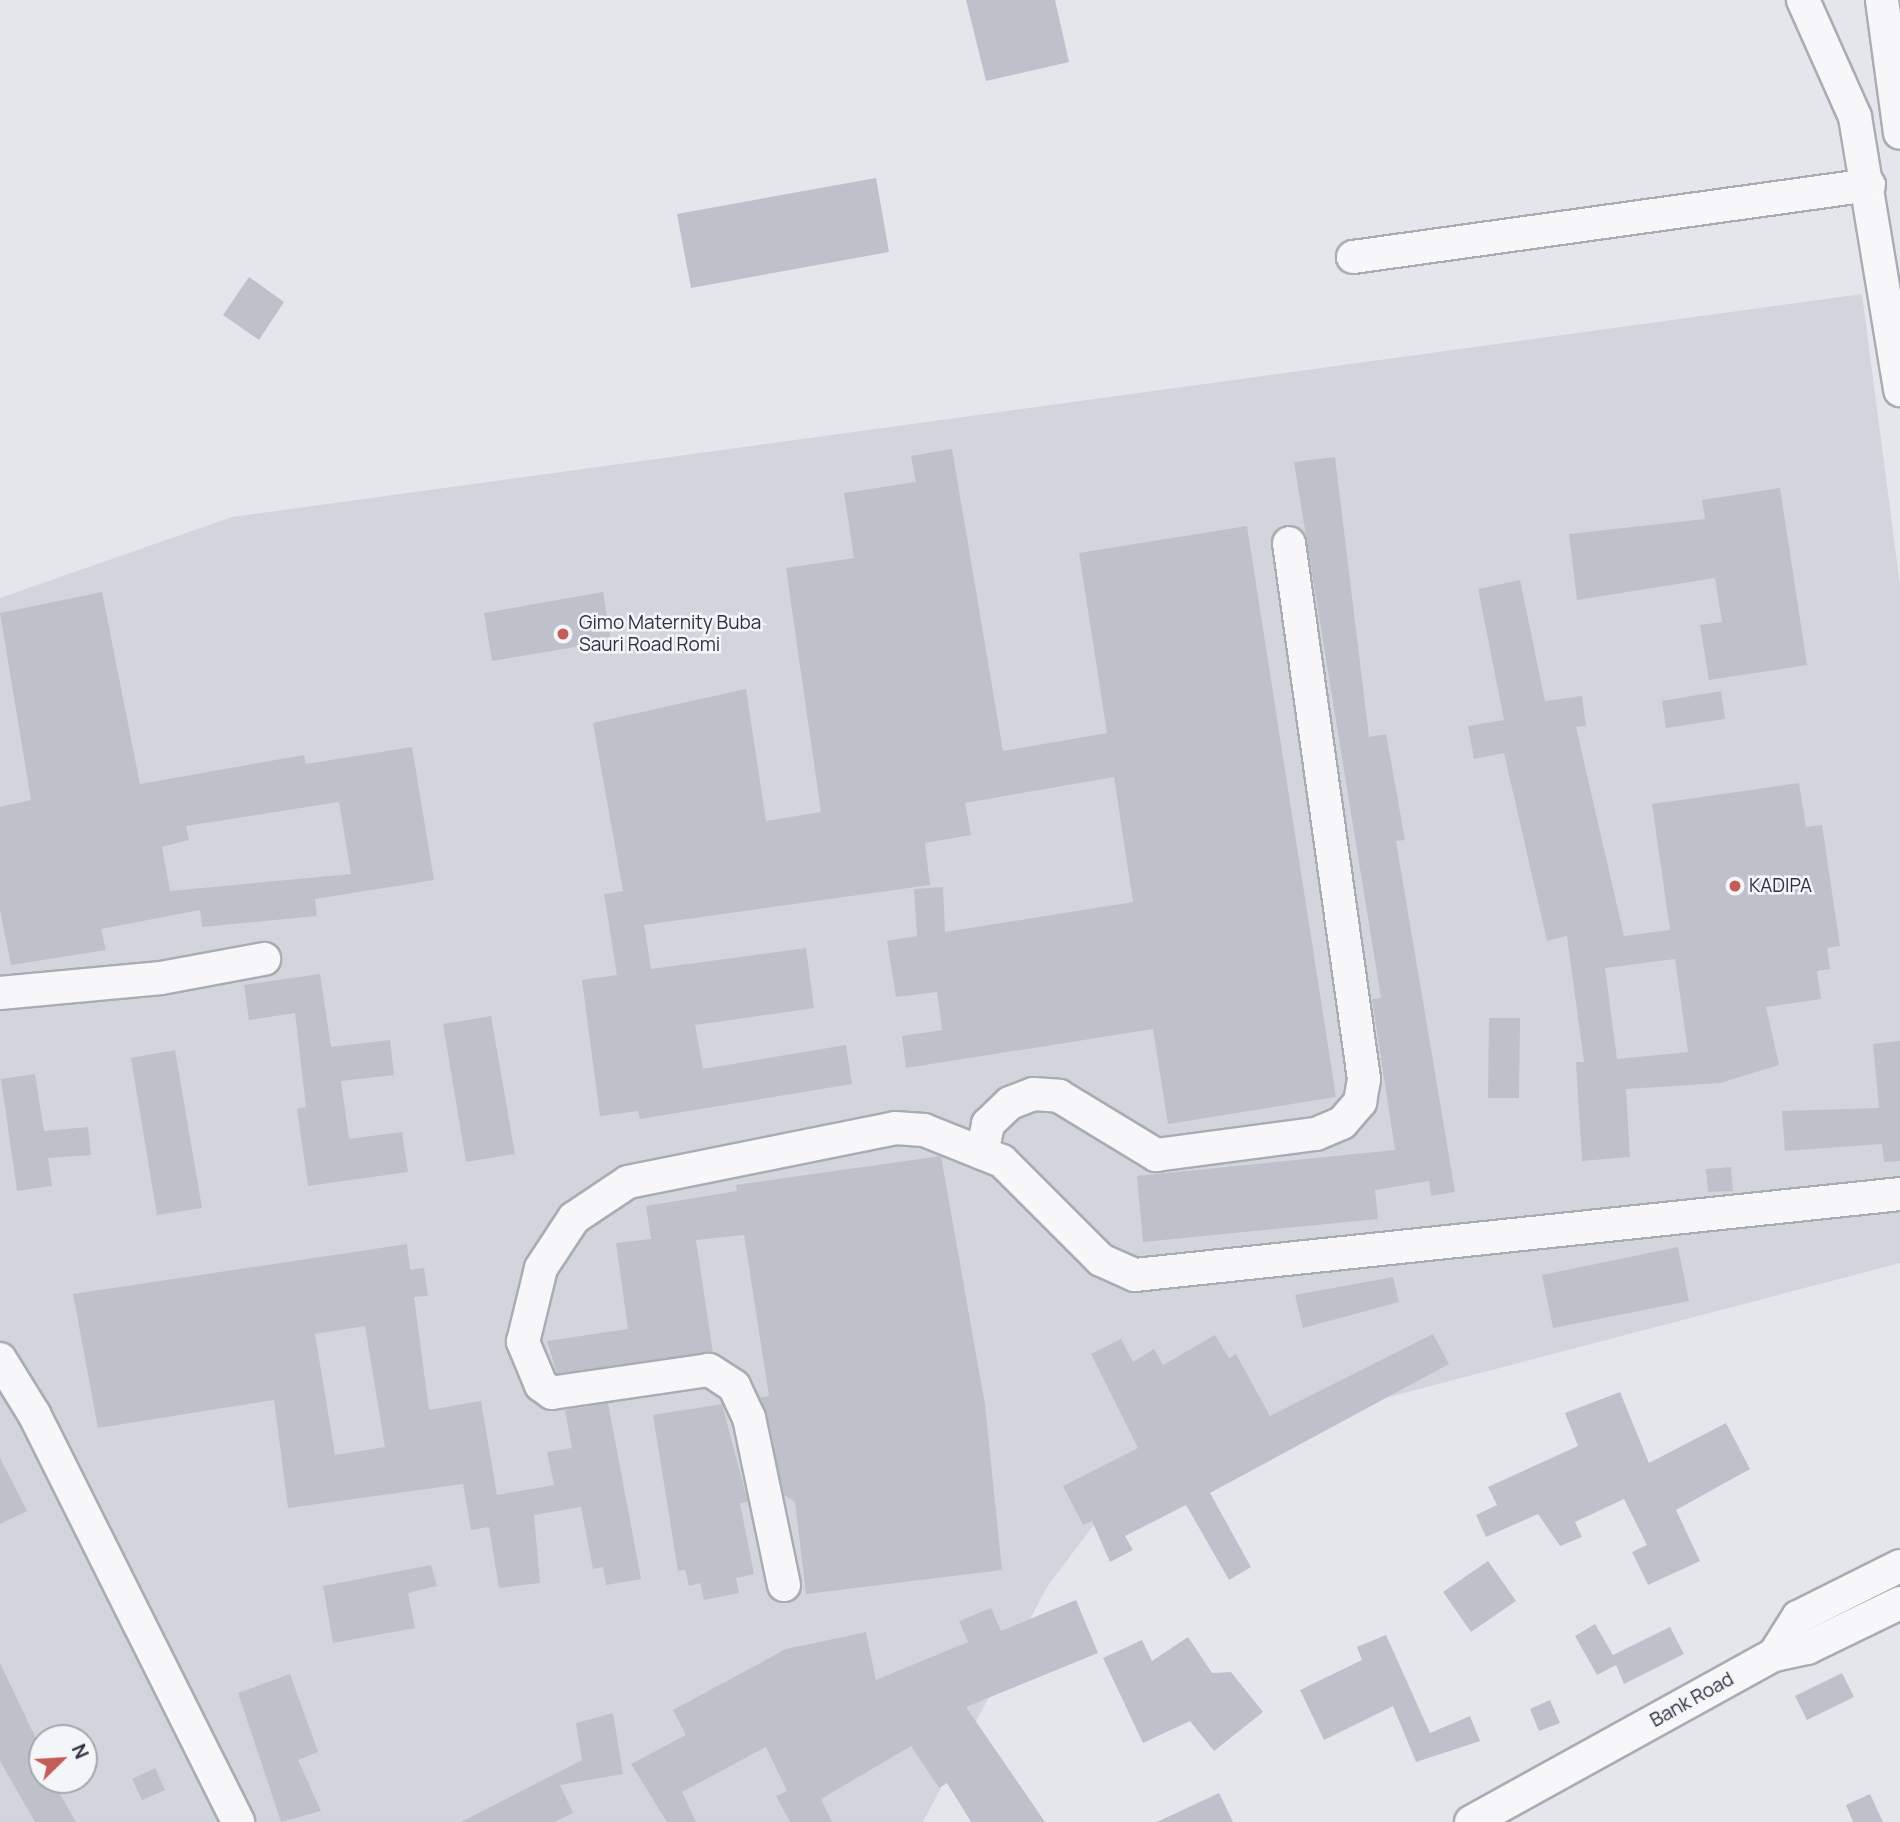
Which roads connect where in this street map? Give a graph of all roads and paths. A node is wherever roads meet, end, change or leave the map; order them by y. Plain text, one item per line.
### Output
1 (1803, 0) edge
2 (1882, 0) edge
3 (1900, 133) edge
4 (1869, 185) junction
5 (1353, 257) dead end
6 (1900, 390) edge
7 (1289, 543) dead end
8 (264, 959) dead end
9 (0, 993) edge
10 (982, 1153) junction
11 (1900, 1194) edge
12 (0, 1359) edge
13 (1900, 1566) edge
14 (784, 1585) dead end
15 (1900, 1603) edge
16 (1774, 1655) junction
17 (238, 1822) edge
18 (1471, 1822) edge

1 - 4 street
2 - 3 street
4 - 5 street
4 - 6 street
7 - 10 street
8 - 9 street
10 - 11 street
10 - 14 street
12 - 17 street
13 - 16 street, Bank Road
15 - 16 street
16 - 18 street, Bank Road

